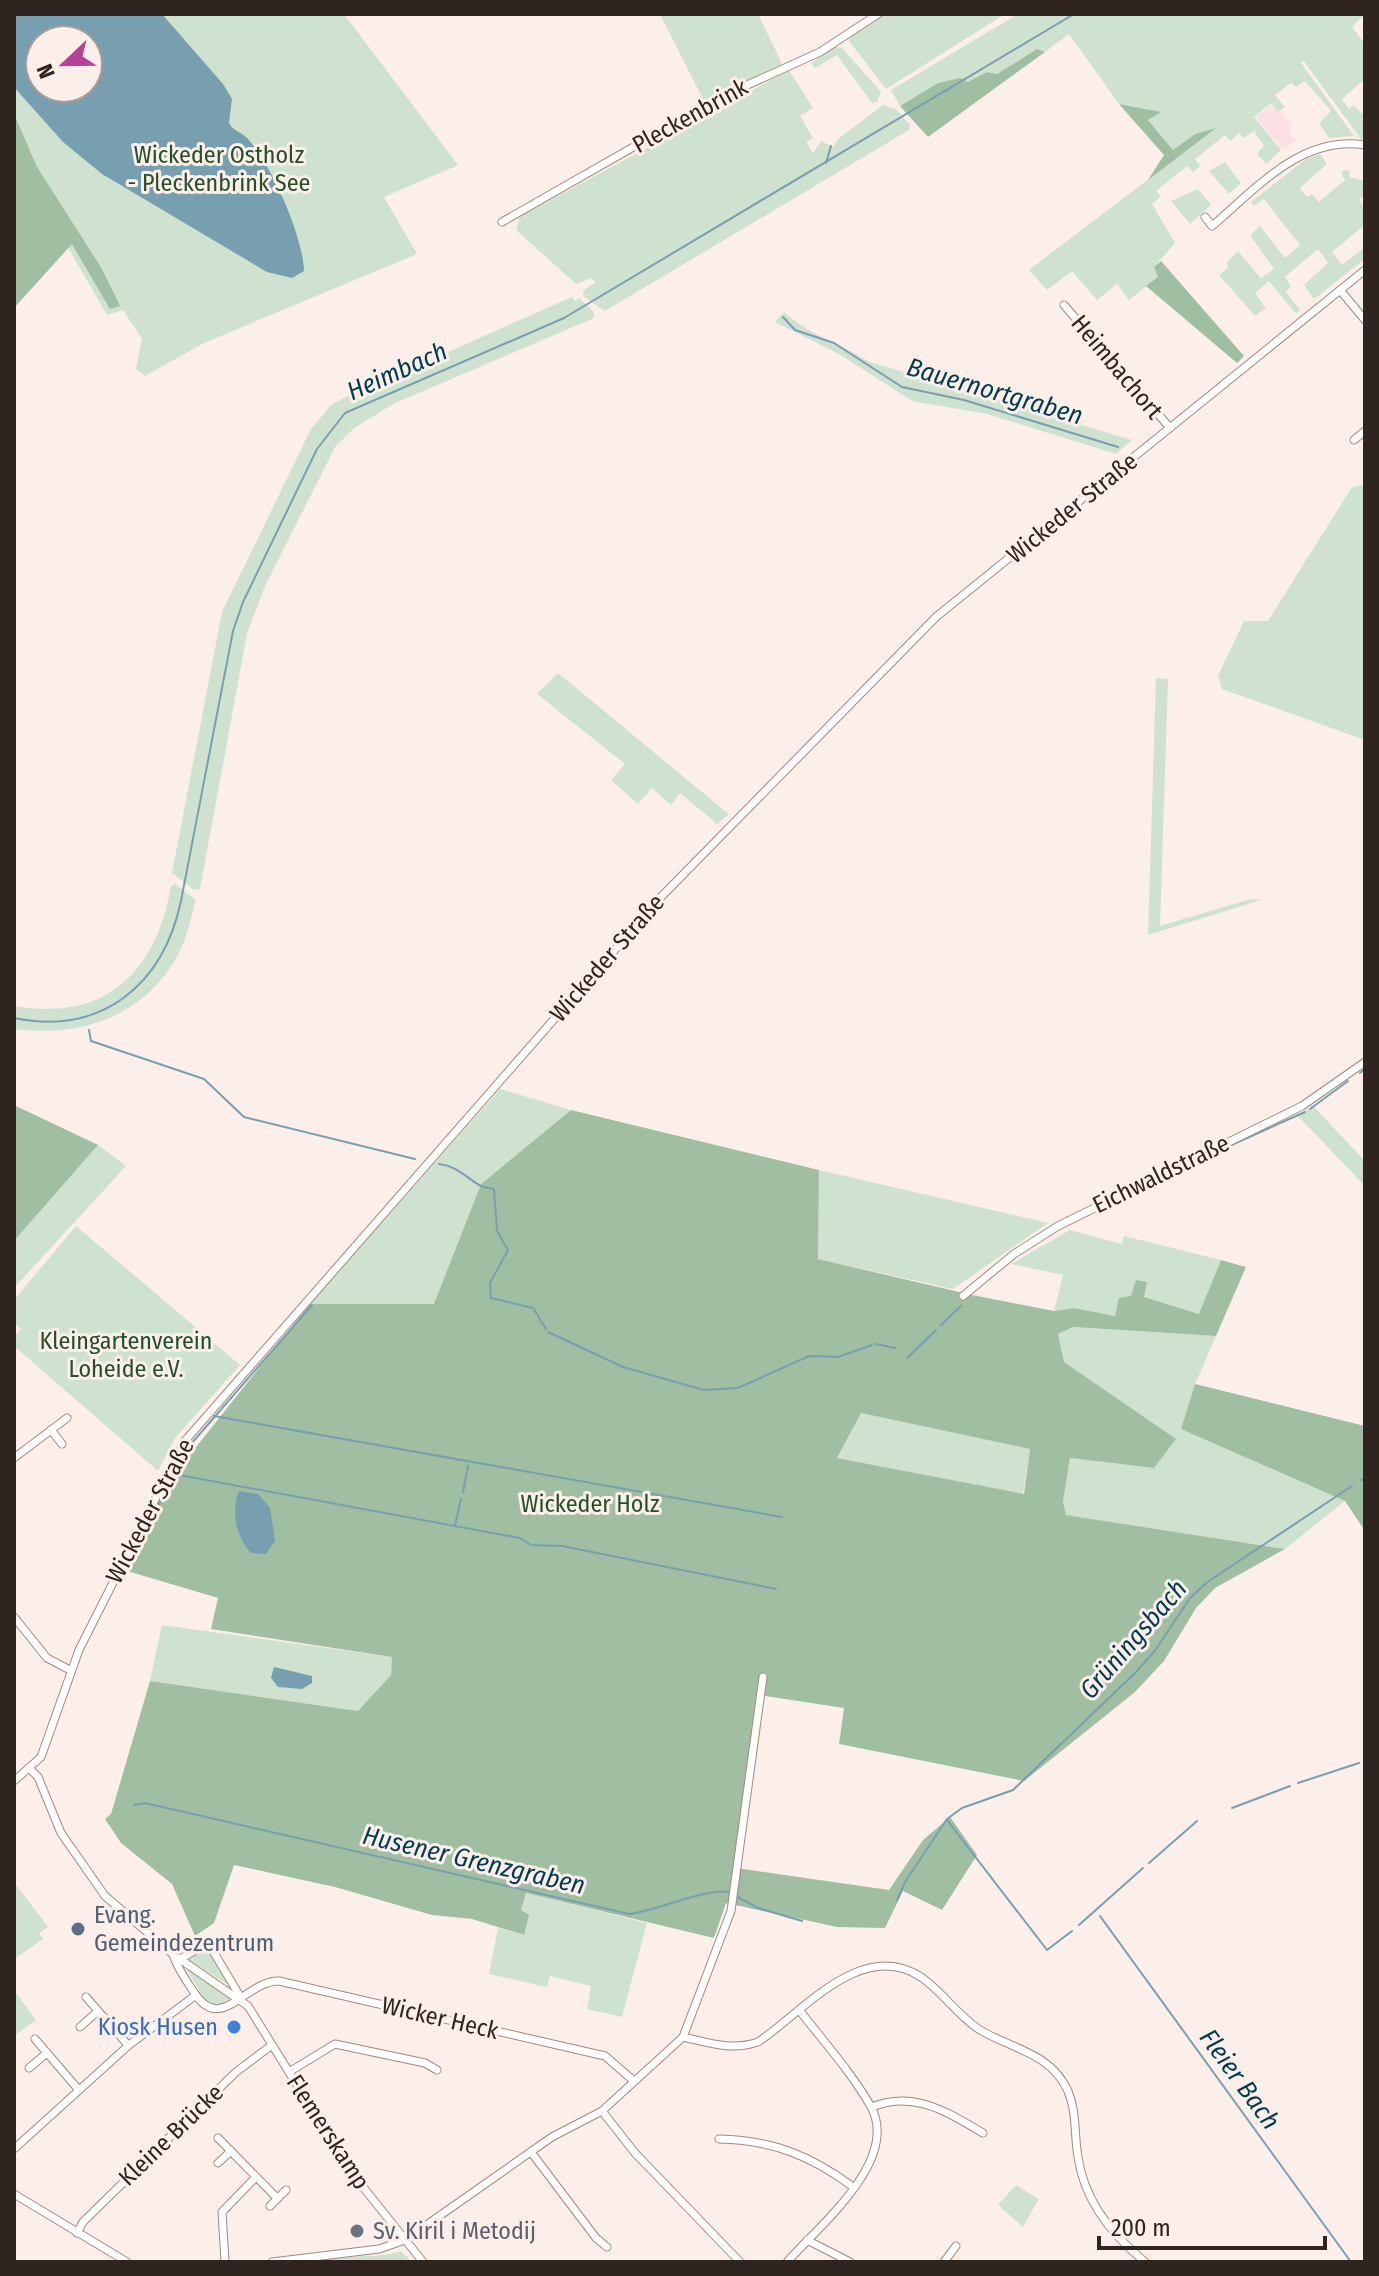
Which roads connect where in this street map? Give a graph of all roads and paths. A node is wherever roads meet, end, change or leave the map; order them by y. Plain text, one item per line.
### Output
1 (878, 14) edge
2 (1365, 145) edge
3 (1205, 217) dead end
4 (502, 222) dead end
5 (1365, 270) edge
6 (1340, 290) junction
7 (1064, 305) dead end
8 (1365, 320) edge
9 (1170, 428) junction
10 (1365, 431) edge
11 (1354, 440) dead end
12 (1365, 1062) edge
13 (963, 1296) dead end
14 (67, 1418) dead end
15 (51, 1430) junction
16 (62, 1444) dead end
17 (14, 1458) edge
18 (14, 1617) edge
19 (70, 1670) junction
20 (763, 1677) dead end
21 (29, 1768) junction
22 (14, 1781) edge
23 (176, 1958) junction
24 (196, 1995) junction
25 (86, 1997) dead end
26 (241, 1998) junction
27 (98, 2011) junction
28 (800, 2011) junction
29 (80, 2027) dead end
30 (683, 2037) junction
31 (35, 2039) dead end
32 (128, 2045) junction
33 (272, 2045) junction
34 (47, 2053) junction
35 (29, 2068) dead end
36 (437, 2070) dead end
37 (289, 2072) junction
38 (634, 2081) junction
39 (78, 2089) junction
40 (872, 2107) junction
41 (602, 2111) junction
42 (983, 2133) dead end
43 (218, 2138) dead end
44 (719, 2139) dead end
45 (14, 2149) edge
46 (231, 2151) junction
47 (531, 2152) junction
48 (218, 2163) dead end
49 (256, 2177) junction
50 (853, 2187) junction
51 (286, 2190) dead end
52 (14, 2194) edge
53 (277, 2198) junction
54 (270, 2206) dead end
55 (77, 2233) junction
56 (405, 2240) junction
57 (807, 2240) junction
58 (956, 2246) dead end
59 (607, 2247) dead end
60 (127, 2262) edge
61 (225, 2262) edge
62 (272, 2262) edge
63 (423, 2262) edge
64 (740, 2262) edge
65 (787, 2262) edge
66 (850, 2262) edge
67 (944, 2262) edge
68 (1145, 2262) edge

1 - 4 street, Pleckenbrink
2 - 3 street
5 - 6 street, Wickeder Straße
6 - 8 street
6 - 9 street, Wickeder Straße
7 - 9 street, Heimbachort
9 - 19 street, Wickeder Straße
10 - 11 street
12 - 13 street, Eichwaldstraße
14 - 15 street
15 - 16 street
15 - 17 street
18 - 19 street
19 - 21 street, Wickeder Straße
20 - 30 street
21 - 22 street, Wickeder Straße
21 - 23 street, Flemerskamp
23 - 24 street, Flemerskamp
23 - 26 street, Flemerskamp
23 - 26 street, Flemerskamp
24 - 26 street
24 - 32 street
25 - 27 street
26 - 33 street, Flemerskamp
26 - 38 street, Wicker Heck
27 - 29 street
27 - 32 street
28 - 30 street
28 - 40 street
28 - 68 street
30 - 38 street
31 - 34 street
32 - 39 street
33 - 37 street, Flemerskamp
33 - 55 street, Kleine Brücke
34 - 35 street
34 - 39 street
36 - 37 street
37 - 56 street, Flemerskamp
38 - 41 street
39 - 45 street
40 - 42 street
40 - 50 street
41 - 47 street
41 - 64 street
43 - 46 street
44 - 50 street
46 - 48 street
46 - 49 street
47 - 56 street
47 - 59 street
49 - 53 street
49 - 61 street
50 - 57 street
51 - 53 street
52 - 55 street
53 - 54 street
55 - 60 street
56 - 62 street
56 - 63 street, Flemerskamp
57 - 65 street
57 - 66 street
58 - 67 street

